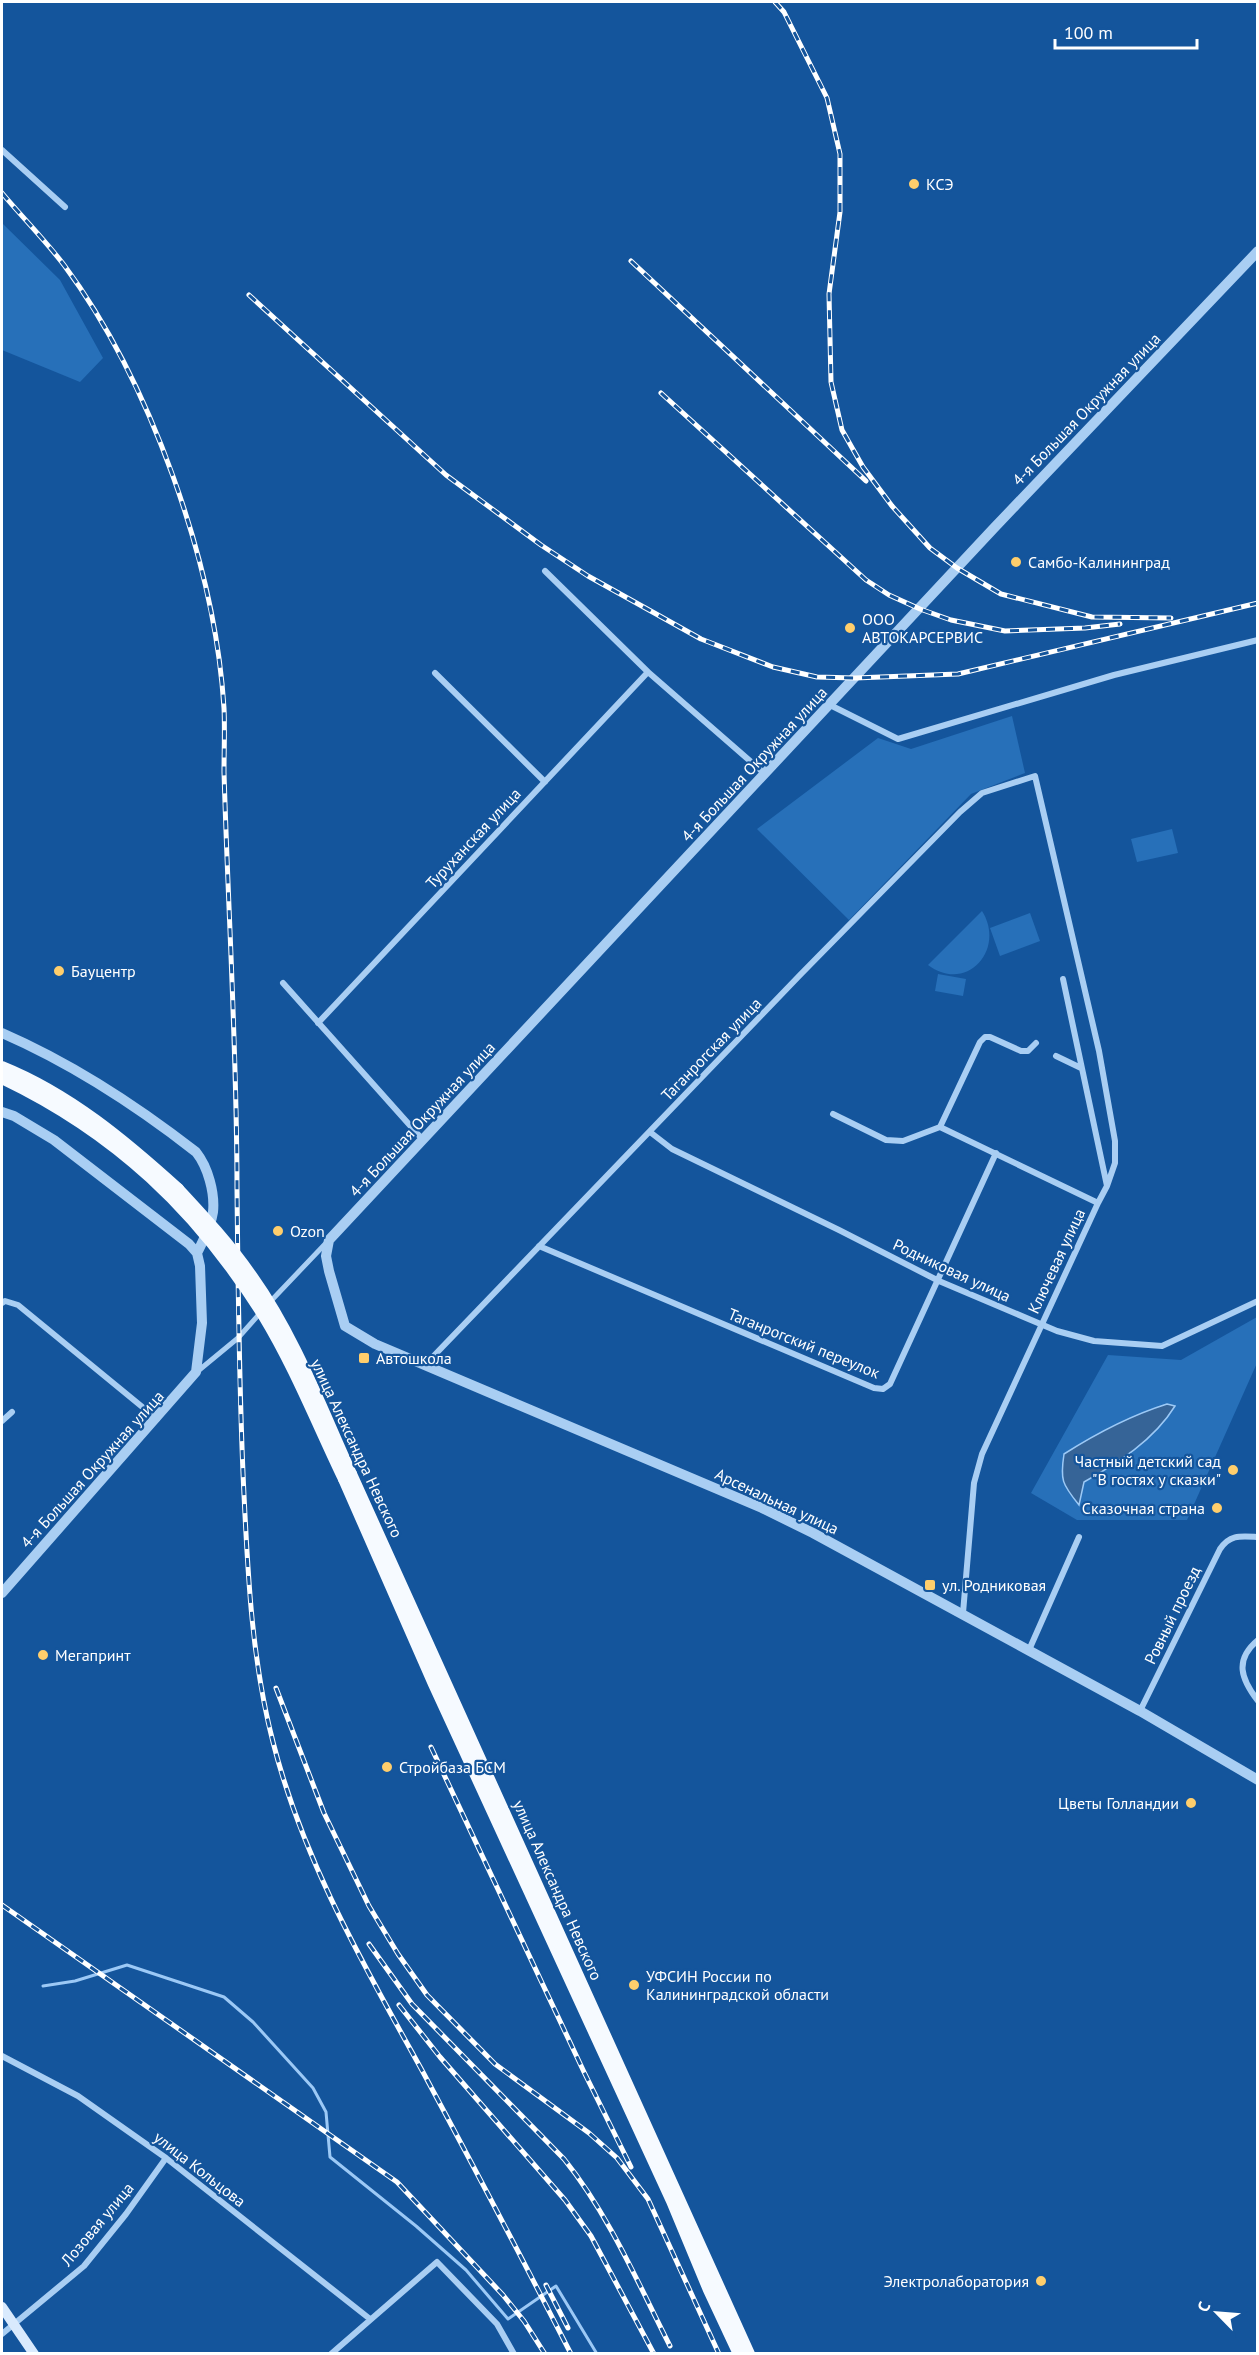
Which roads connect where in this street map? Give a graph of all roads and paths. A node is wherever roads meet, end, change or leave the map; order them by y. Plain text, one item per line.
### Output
1 (2, 150) edge
2 (64, 207) dead end
3 (1257, 251) edge
4 (544, 572) dead end
5 (1257, 640) edge
6 (648, 672) junction
7 (435, 673) dead end
8 (831, 705) junction
9 (765, 775) junction
10 (545, 782) junction
11 (1063, 979) dead end
12 (283, 983) dead end
13 (318, 1023) junction
14 (2, 1033) edge
15 (1036, 1043) dead end
16 (1056, 1056) dead end
17 (2, 1067) edge
18 (1081, 1068) junction
19 (2, 1078) edge
20 (2, 1112) edge
21 (833, 1114) dead end
22 (940, 1127) junction
23 (650, 1132) junction
24 (423, 1140) junction
25 (996, 1153) junction
26 (1107, 1186) junction
27 (212, 1196) junction
28 (1098, 1203) junction
29 (329, 1240) junction
30 (189, 1244) junction
31 (539, 1246) junction
32 (197, 1253) junction
33 (939, 1281) junction
34 (1257, 1301) edge
35 (2, 1303) edge
36 (1041, 1325) junction
37 (425, 1366) junction
38 (196, 1372) junction
39 (12, 1412) dead end
40 (157, 1419) junction
41 (2, 1421) edge
42 (347, 1476) junction
43 (1079, 1537) dead end
44 (1257, 1537) edge
45 (2, 1593) edge
46 (963, 1614) junction
47 (1257, 1640) edge
48 (1029, 1650) junction
49 (1257, 1701) edge
50 (1140, 1711) junction
51 (1257, 1780) edge
52 (2, 2056) edge
53 (166, 2158) junction
54 (2, 2307) edge
55 (370, 2319) junction
56 (14, 2324) junction
57 (2, 2334) edge
58 (34, 2354) edge
59 (331, 2354) edge
60 (514, 2354) edge
61 (739, 2354) edge
62 (749, 2354) edge

1 - 2 street
3 - 8 street, 4-я Большая Окружная улица
4 - 6 street
5 - 8 street
6 - 9 street
6 - 10 street, Туруханская улица
7 - 10 street
8 - 9 street, 4-я Большая Окружная улица
9 - 24 street, 4-я Большая Окружная улица
10 - 13 street, Туруханская улица
11 - 18 street
12 - 13 street
13 - 24 street
14 - 27 street
15 - 22 street
16 - 18 street
17 - 42 main road, улица Александра Невского, bridge
18 - 26 street
19 - 42 main road, bridge
20 - 30 street
21 - 22 street
22 - 25 street, Ключевая улица
23 - 26 street, Таганрогская улица
23 - 31 street, Таганрогская улица
23 - 33 street, Родниковая улица
24 - 29 street, 4-я Большая Окружная улица
25 - 28 street, Ключевая улица
25 - 33 street, Таганрогский переулок
26 - 28 street
27 - 30 street
27 - 32 street
28 - 36 street, Ключевая улица
29 - 37 street, Арсенальная улица
29 - 38 street, 4-я Большая Окружная улица
30 - 32 street
31 - 33 street, Таганрогский переулок
31 - 37 street, Таганрогская улица
32 - 38 street
33 - 36 street, Родниковая улица
34 - 36 street, Родниковая улица
35 - 40 street
36 - 46 street, Ключевая улица
37 - 46 street, Арсенальная улица
38 - 40 street, 4-я Большая Окружная улица
39 - 41 street
40 - 45 street, 4-я Большая Окружная улица
42 - 61 main road
42 - 62 main road, улица Александра Невского
43 - 48 street
44 - 50 street, Ровный проезд
46 - 48 street, Арсенальная улица
47 - 49 street
48 - 50 street, Арсенальная улица
50 - 51 street, Арсенальная улица
52 - 53 street, улица Кольцова
53 - 55 street, улица Кольцова
53 - 56 street, Лозовая улица
54 - 56 main road
55 - 59 street
55 - 60 street
56 - 57 street, Лозовая улица
56 - 58 main road

